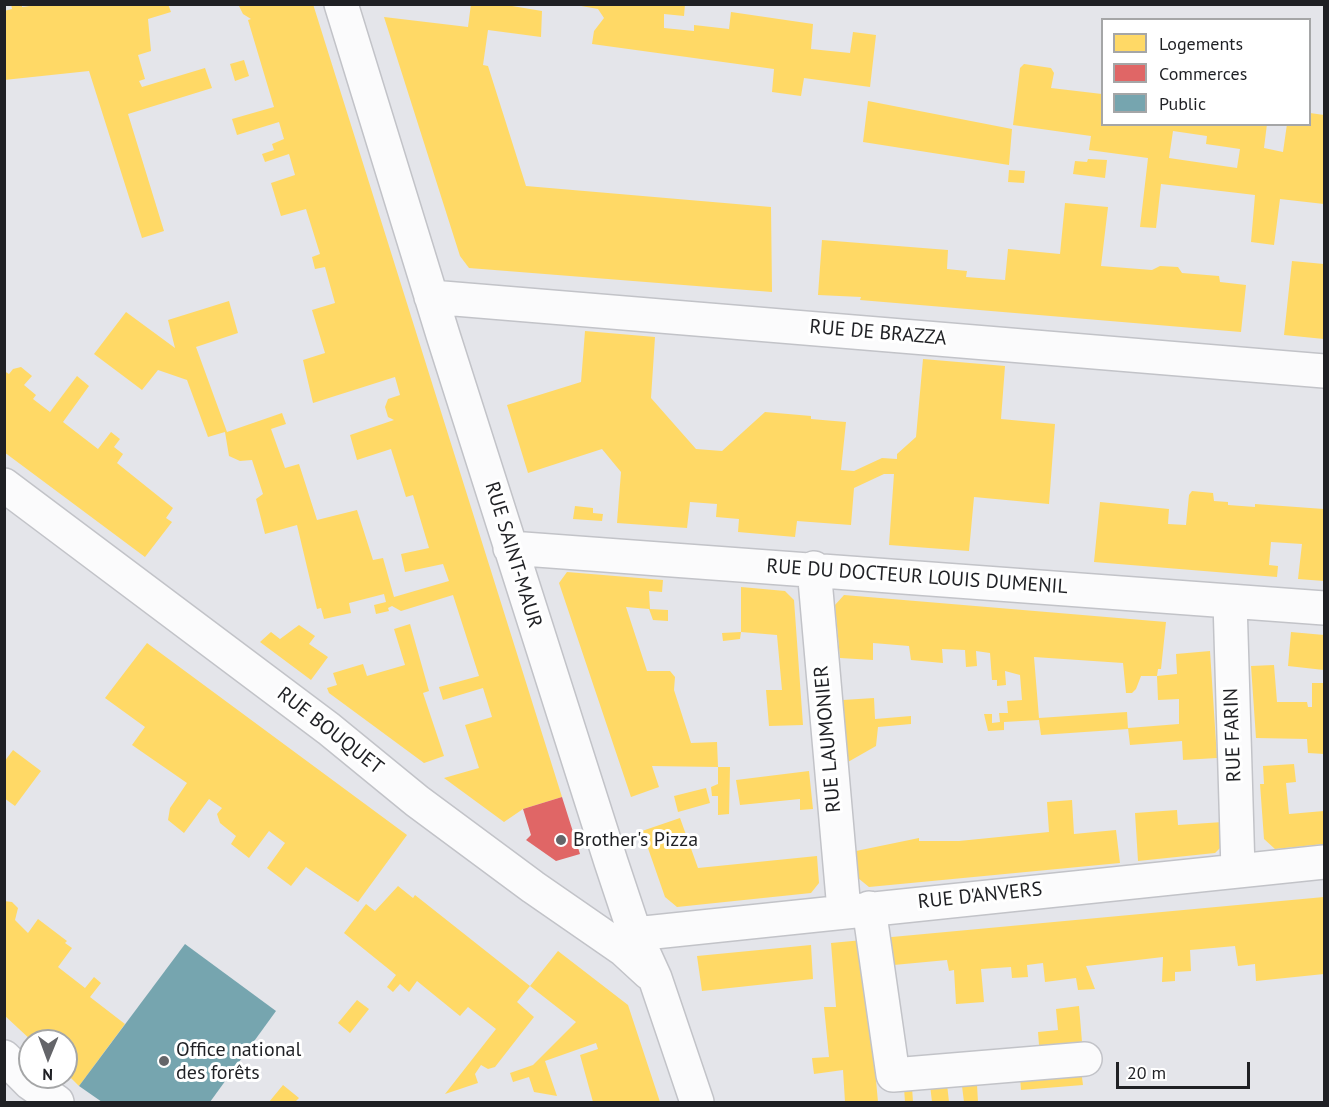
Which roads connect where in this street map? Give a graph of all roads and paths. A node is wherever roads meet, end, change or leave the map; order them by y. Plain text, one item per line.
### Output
1 (341, 4) edge
2 (431, 297) junction
3 (1324, 371) edge
4 (4, 484) edge
5 (510, 548) junction
6 (814, 568) junction
7 (1230, 601) junction
8 (1324, 608) edge
9 (1324, 862) edge
10 (1238, 870) junction
11 (856, 909) junction
12 (635, 934) junction
13 (655, 978) junction
14 (4, 1058) edge
15 (1085, 1059) dead end
16 (57, 1102) edge
17 (697, 1102) edge

1 - 2 street, RUE SAINT-MAUR
2 - 3 street, RUE DE BRAZZA
2 - 5 street, RUE SAINT-MAUR
4 - 13 street, RUE BOUQUET
5 - 6 street, RUE DU DOCTEUR LOUIS DUMENIL
5 - 12 street, RUE SAINT-MAUR
6 - 7 street, RUE DU DOCTEUR LOUIS DUMENIL
6 - 11 street, RUE LAUMONIER
7 - 8 street, RUE DU DOCTEUR LOUIS DUMENIL
7 - 10 street, RUE FARIN
9 - 10 street, RUE D'ANVERS
10 - 11 street, RUE D'ANVERS
11 - 12 street, RUE D'ANVERS
11 - 15 street, RUE LAUMONIER
12 - 13 street, RUE SAINT-MAUR
13 - 17 street, RUE SAINT-MAUR
14 - 16 street

